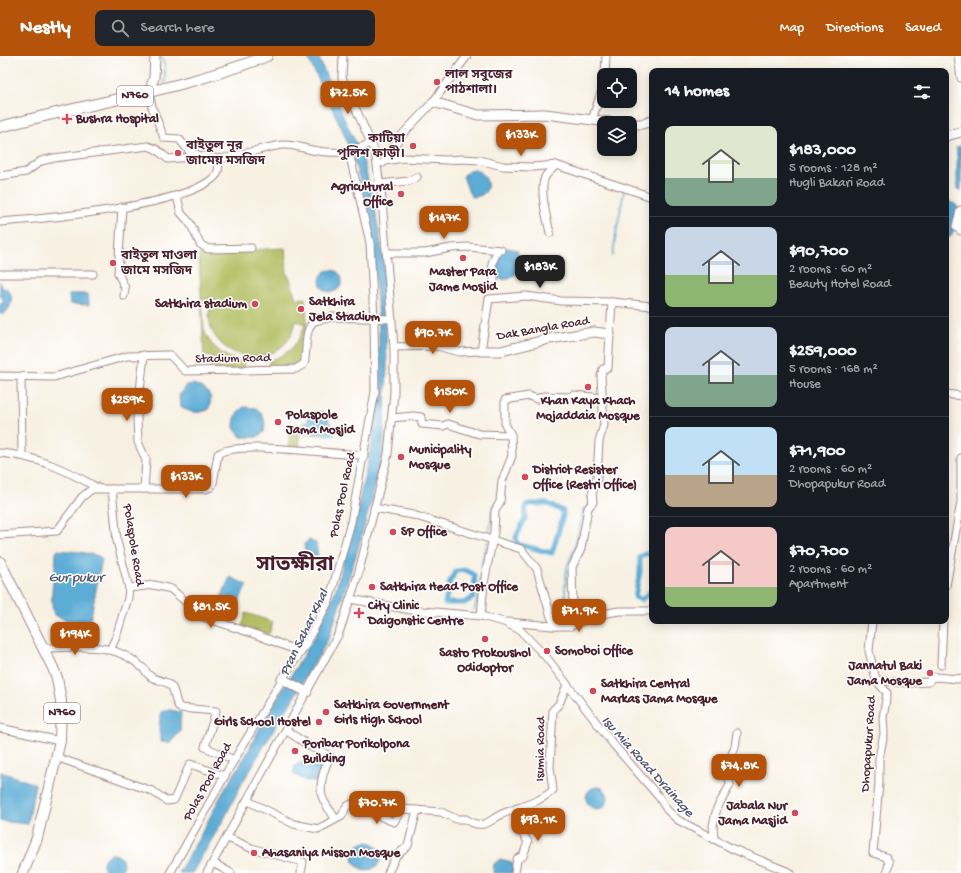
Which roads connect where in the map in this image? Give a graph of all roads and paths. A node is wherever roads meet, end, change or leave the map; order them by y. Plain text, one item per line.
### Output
1 (155, 56) edge
2 (267, 56) edge
3 (343, 56) edge
4 (467, 56) edge
5 (606, 56) edge
6 (958, 56) edge
7 (253, 59) edge
8 (605, 68) edge
9 (961, 78) edge
10 (149, 92) junction
11 (433, 102) junction
12 (597, 105) edge
13 (592, 120) junction
14 (597, 121) edge
15 (649, 122) edge
16 (637, 124) edge
17 (0, 127) edge
18 (961, 132) edge
19 (949, 135) edge
20 (369, 144) junction
21 (349, 152) junction
22 (203, 156) junction
23 (219, 159) junction
24 (385, 161) junction
25 (556, 165) junction
26 (378, 171) junction
27 (0, 176) edge
28 (417, 177) dead end
29 (380, 184) junction
30 (649, 193) edge
31 (176, 196) junction
32 (122, 207) junction
33 (961, 211) edge
34 (0, 222) edge
35 (961, 230) edge
36 (550, 233) dead end
37 (251, 248) dead end
38 (387, 253) junction
39 (0, 274) edge
40 (93, 274) dead end
41 (494, 280) dead end
42 (124, 296) dead end
43 (612, 302) junction
44 (649, 306) edge
45 (374, 319) junction
46 (392, 319) junction
47 (610, 334) junction
48 (394, 347) junction
49 (481, 351) junction
50 (144, 355) junction
51 (0, 376) edge
52 (21, 377) junction
53 (949, 394) edge
54 (961, 396) edge
55 (603, 398) junction
56 (392, 418) junction
57 (511, 436) junction
58 (0, 453) edge
59 (22, 455) junction
60 (364, 455) junction
61 (961, 458) edge
62 (98, 488) junction
63 (112, 489) junction
64 (144, 489) junction
65 (374, 508) junction
66 (0, 535) edge
67 (493, 539) junction
68 (0, 562) edge
69 (949, 568) edge
70 (4, 577) edge
71 (129, 588) junction
72 (350, 599) junction
73 (649, 611) edge
74 (481, 616) junction
75 (504, 622) junction
76 (872, 624) edge
77 (943, 624) edge
78 (556, 626) junction
79 (571, 626) junction
80 (43, 648) junction
81 (110, 650) junction
82 (301, 652) junction
83 (941, 665) dead end
84 (961, 678) edge
85 (282, 679) junction
86 (876, 680) junction
87 (567, 685) junction
88 (307, 692) junction
89 (0, 728) edge
90 (287, 731) junction
91 (738, 733) dead end
92 (60, 741) junction
93 (56, 757) junction
94 (234, 760) junction
95 (225, 776) junction
96 (248, 801) junction
97 (517, 808) junction
98 (417, 810) junction
99 (335, 820) junction
100 (228, 838) junction
101 (714, 839) junction
102 (213, 863) junction
103 (23, 873) edge
104 (170, 873) edge
105 (207, 873) edge
106 (231, 873) edge
107 (301, 873) edge
108 (388, 873) edge
109 (515, 873) edge
110 (791, 873) edge
111 (887, 873) edge

1 - 10 main road
2 - 7 highway, N760
3 - 20 street
4 - 11 street
5 - 8 street
6 - 9 street
7 - 10 highway, N760
10 - 17 highway, N760
10 - 22 street
11 - 13 main road
11 - 24 street
12 - 13 street
13 - 14 main road
15 - 16 main road
18 - 19 main road
20 - 21 street
20 - 26 street
21 - 23 street
21 - 45 street, Polas Pool Road
22 - 23 street
22 - 27 street
23 - 31 street
24 - 25 street
24 - 26 street
25 - 30 street
25 - 36 street
26 - 29 street
28 - 29 street
29 - 38 street
31 - 32 street
31 - 37 street
32 - 34 street
32 - 42 street
33 - 35 main road
38 - 41 street
38 - 46 street
39 - 40 street
43 - 44 street
43 - 47 street
43 - 49 street
45 - 46 street, Stadium Road
45 - 50 street, Stadium Road
45 - 60 street, Polas Pool Road
46 - 48 street
47 - 49 main road, Dak Bangla Road
47 - 55 street
48 - 49 street
48 - 56 street
50 - 52 street, Stadium Road
50 - 64 street
51 - 52 street, Stadium Road
52 - 59 street
53 - 54 street
55 - 57 street
55 - 79 street
56 - 57 street
56 - 65 street
57 - 67 street
58 - 59 street
59 - 62 street
60 - 64 street
60 - 82 street, Polas Pool Road
61 - 69 street
62 - 63 street
62 - 66 street
63 - 64 street
63 - 71 street, Polaspole Road
65 - 67 street
65 - 72 street
67 - 74 street
67 - 78 street
68 - 70 highway, N760
70 - 80 highway, N760
71 - 81 street, Polaspole Road
71 - 82 street
72 - 74 street
72 - 88 street
73 - 79 street
74 - 75 street
75 - 78 street
75 - 87 street
76 - 86 street, Dhopapukur Road
77 - 83 street
78 - 79 street
80 - 81 street
80 - 92 highway, N760
81 - 94 street
82 - 85 street, Polas Pool Road
84 - 86 street
85 - 88 main road
85 - 94 street, Polas Pool Road
86 - 111 street, Dhopapukur Road
87 - 97 street, Isumia Road
87 - 101 street
88 - 90 street
89 - 92 street
90 - 96 street
90 - 99 street
91 - 101 street
92 - 93 highway, N760
93 - 95 street
93 - 103 highway, N760
94 - 95 street, Polas Pool Road
95 - 104 street, Polas Pool Road
96 - 99 street
96 - 100 street
97 - 98 street, Isumia Road
97 - 109 street
98 - 99 street, Isumia Road
98 - 108 street
100 - 102 street
100 - 107 street
101 - 110 street
102 - 105 street
102 - 106 street

